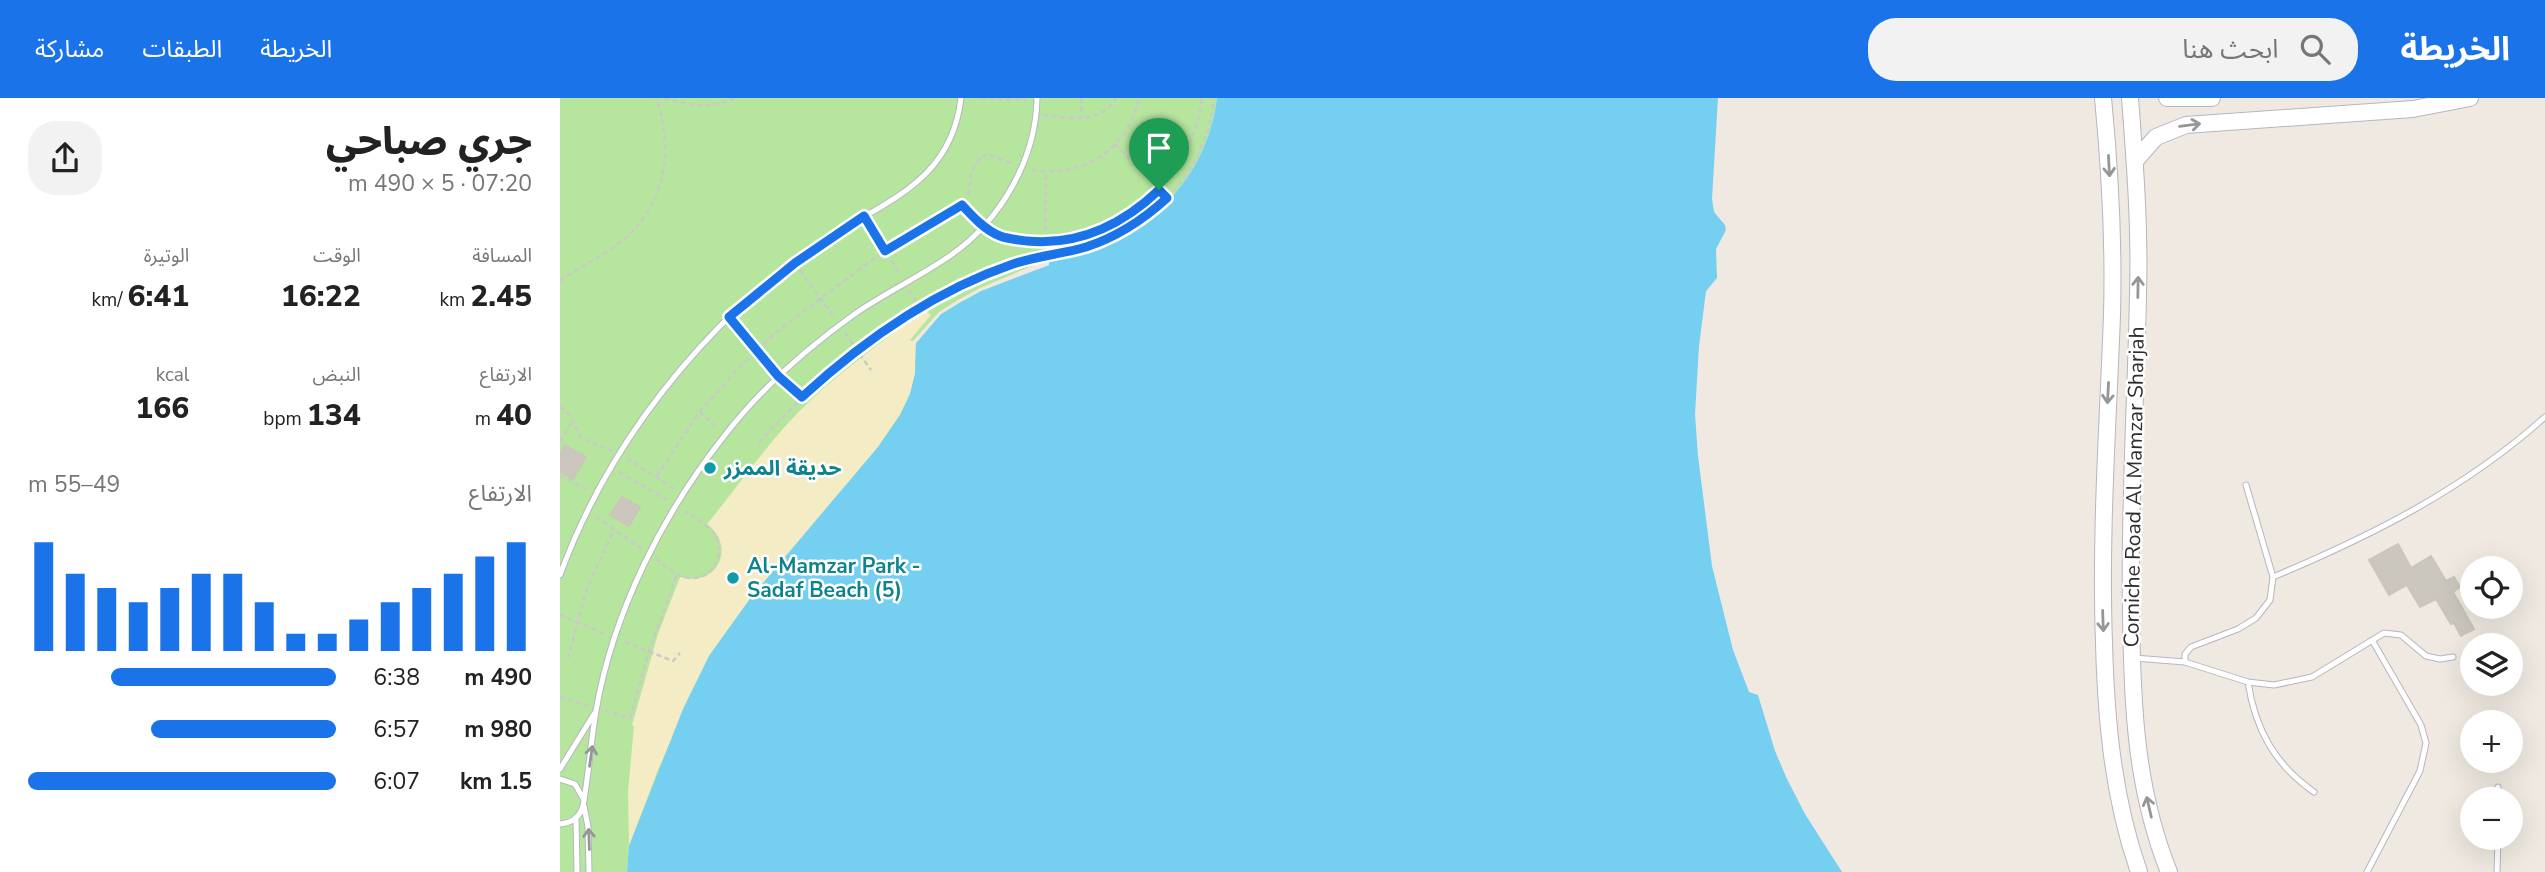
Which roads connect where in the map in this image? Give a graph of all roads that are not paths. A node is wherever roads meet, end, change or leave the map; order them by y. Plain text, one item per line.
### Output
1 (961, 98) edge
2 (2103, 98) edge
3 (2130, 98) edge
4 (2167, 98) edge
5 (2212, 98) edge
6 (2470, 98) edge
7 (1037, 99) edge
8 (2135, 161) junction
9 (2545, 416) edge
10 (2246, 485) dead end
11 (560, 575) edge
12 (2273, 577) junction
13 (2372, 640) junction
14 (2104, 657) junction
15 (2453, 657) dead end
16 (2131, 658) junction
17 (2185, 662) junction
18 (2248, 682) junction
19 (596, 710) junction
20 (560, 769) edge
21 (560, 779) edge
22 (2314, 792) dead end
23 (584, 803) junction
24 (576, 818) junction
25 (560, 824) edge
26 (2498, 850) edge
27 (577, 872) edge
28 (589, 872) edge
29 (2139, 872) edge
30 (2169, 872) edge
31 (2367, 872) edge
32 (2497, 872) edge

1 - 11 lane
2 -> 14 street, Corniche Road Al Mamzar Sharjah
3 - 8 street, Corniche Road Al Mamzar Sharjah
4 - 5 street
8 -> 6 street
7 - 19 lane
16 -> 8 street, Corniche Road Al Mamzar Sharjah
9 - 12 lane
10 - 12 lane
12 - 17 lane
13 - 15 lane
13 - 18 lane
13 - 31 lane
14 - 16 street
14 - 29 street, Corniche Road Al Mamzar Sharjah
16 - 17 lane
30 -> 16 street, Corniche Road Al Mamzar Sharjah
17 - 18 lane
18 - 22 lane
19 - 20 lane
23 -> 19 lane
21 - 23 lane
23 - 24 lane
28 -> 23 lane
24 - 25 lane
24 - 27 lane
26 - 32 lane

